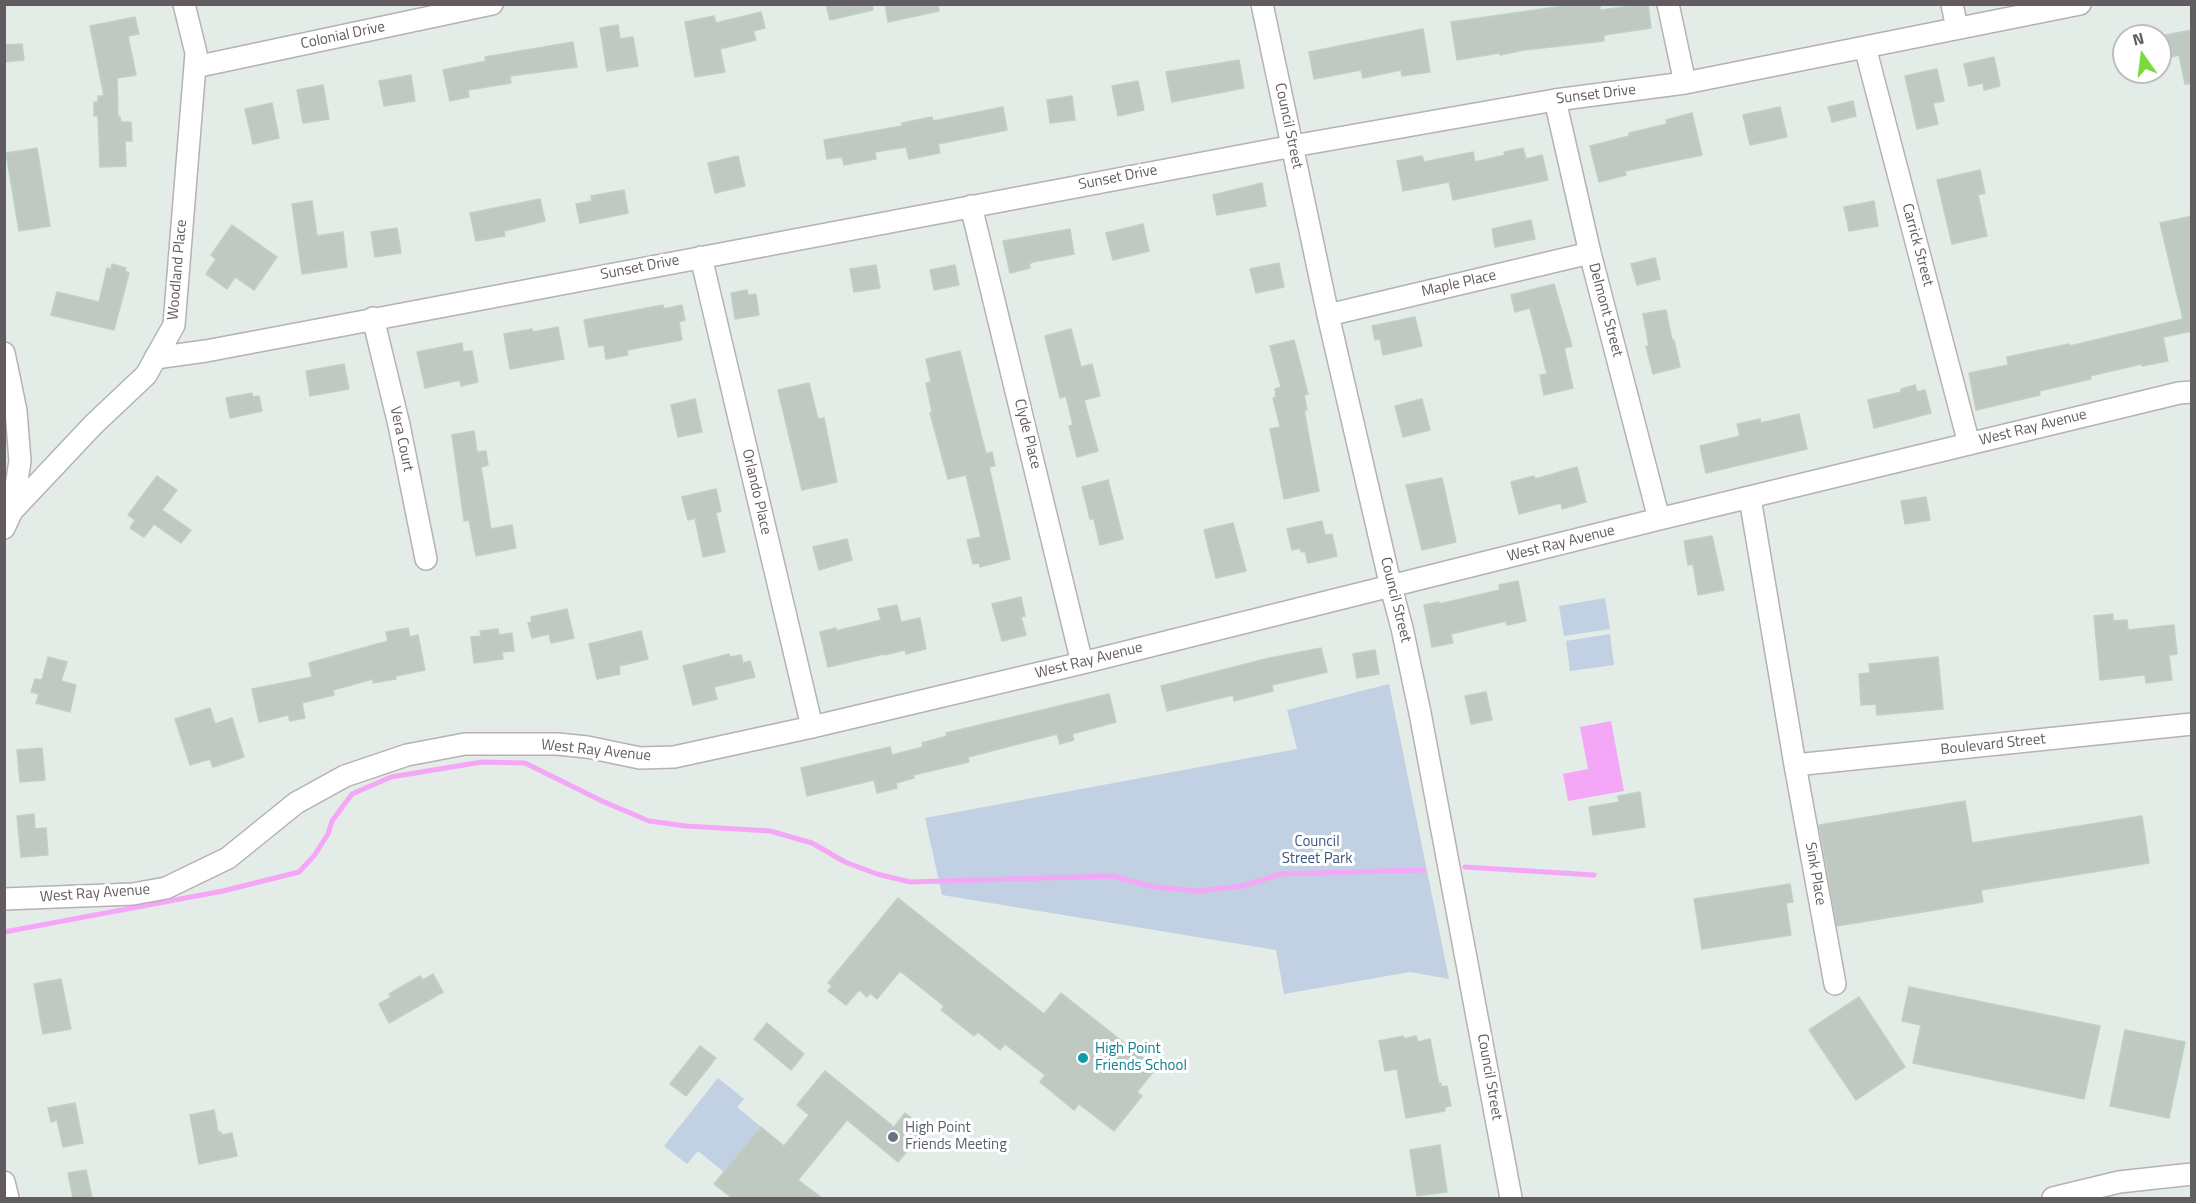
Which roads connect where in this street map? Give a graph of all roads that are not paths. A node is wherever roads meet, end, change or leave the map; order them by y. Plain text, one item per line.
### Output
1 (184, 4) edge
2 (492, 4) edge
3 (1262, 4) edge
4 (1668, 4) edge
5 (1952, 4) edge
6 (2080, 4) edge
7 (1957, 28) junction
8 (1865, 47) junction
9 (195, 67) junction
10 (1685, 83) junction
11 (1555, 100) junction
12 (1293, 146) junction
13 (971, 206) junction
14 (1590, 253) junction
15 (701, 257) junction
16 (1328, 315) junction
17 (373, 318) junction
18 (4, 353) edge
19 (155, 358) junction
20 (2192, 392) edge
21 (1969, 444) junction
22 (1750, 498) junction
23 (1659, 519) junction
24 (8, 520) edge
25 (426, 560) dead end
26 (1391, 587) junction
27 (1082, 663) junction
28 (2192, 724) edge
29 (812, 727) junction
30 (1795, 765) junction
31 (4, 899) edge
32 (1835, 984) dead end
33 (2192, 1174) edge
34 (4, 1182) edge
35 (8, 1198) edge
36 (1511, 1198) edge
37 (2053, 1198) edge

1 - 9 street, Woodland Place
2 - 9 street, Colonial Drive
3 - 12 street, Council Street
4 - 10 street
5 - 7 street
6 - 7 street, Sunset Drive
7 - 8 street, Sunset Drive
8 - 10 street, Sunset Drive
8 - 21 street, Carrick Street
9 - 19 street, Woodland Place
10 - 11 street, Sunset Drive
11 - 12 street, Sunset Drive
11 - 14 street, Delmont Street
12 - 13 street, Sunset Drive
12 - 16 street, Council Street
13 - 15 street, Sunset Drive
13 - 27 street, Clyde Place
14 - 16 street, Maple Place
14 - 23 street, Delmont Street
15 - 17 street, Sunset Drive
15 - 29 street, Orlando Place
16 - 26 street, Council Street
17 - 19 street, Sunset Drive
17 - 25 street, Vera Court
18 - 24 street
19 - 24 street, Woodland Place
20 - 21 street, West Ray Avenue
21 - 22 street, West Ray Avenue
22 - 23 street, West Ray Avenue
22 - 30 street
23 - 26 street, West Ray Avenue
26 - 27 street, West Ray Avenue
26 - 36 street, Council Street
27 - 29 street, West Ray Avenue
28 - 30 street, Boulevard Street
29 - 31 street, West Ray Avenue
30 - 32 street, Sink Place
33 - 37 street
34 - 35 street

